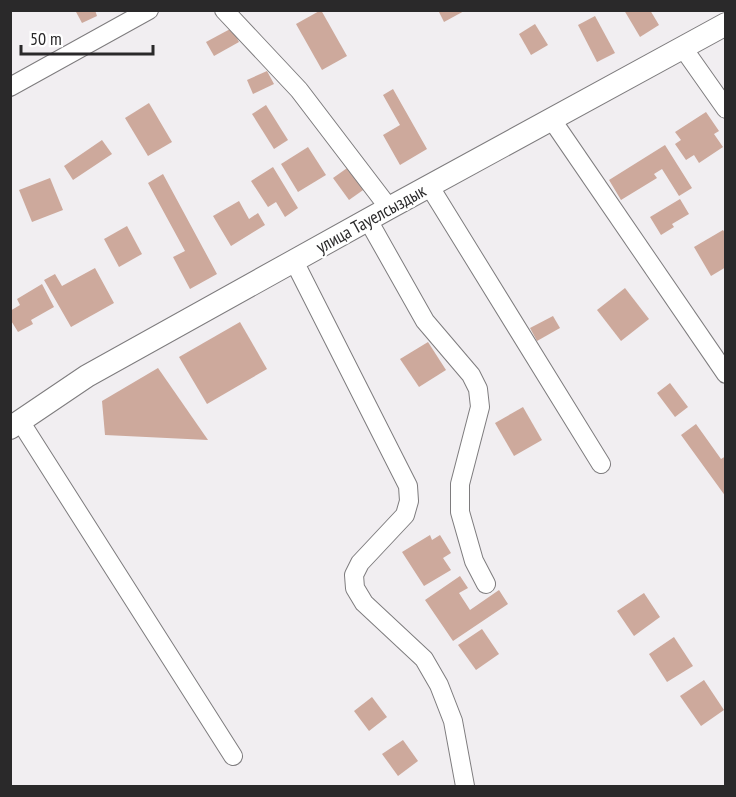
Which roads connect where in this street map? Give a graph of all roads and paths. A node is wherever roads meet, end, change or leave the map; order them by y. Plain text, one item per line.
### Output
1 (149, 10) edge
2 (224, 10) edge
3 (726, 24) edge
4 (683, 48) junction
5 (10, 87) edge
6 (726, 109) edge
7 (552, 120) junction
8 (430, 187) junction
9 (389, 208) junction
10 (368, 220) junction
11 (294, 261) junction
12 (726, 374) edge
13 (15, 424) edge
14 (601, 464) dead end
15 (486, 585) dead end
16 (232, 756) dead end
17 (465, 786) edge

1 - 5 street
2 - 9 street
3 - 4 street, улица Тауелсыздык
4 - 6 street
4 - 7 street, улица Тауелсыздык
7 - 8 street, улица Тауелсыздык
7 - 12 street
8 - 9 street, улица Тауелсыздык
8 - 14 street
9 - 10 street, улица Тауелсыздык
10 - 11 street, улица Тауелсыздык
10 - 15 street
11 - 13 street, улица Тауелсыздык
11 - 17 street
13 - 16 street

